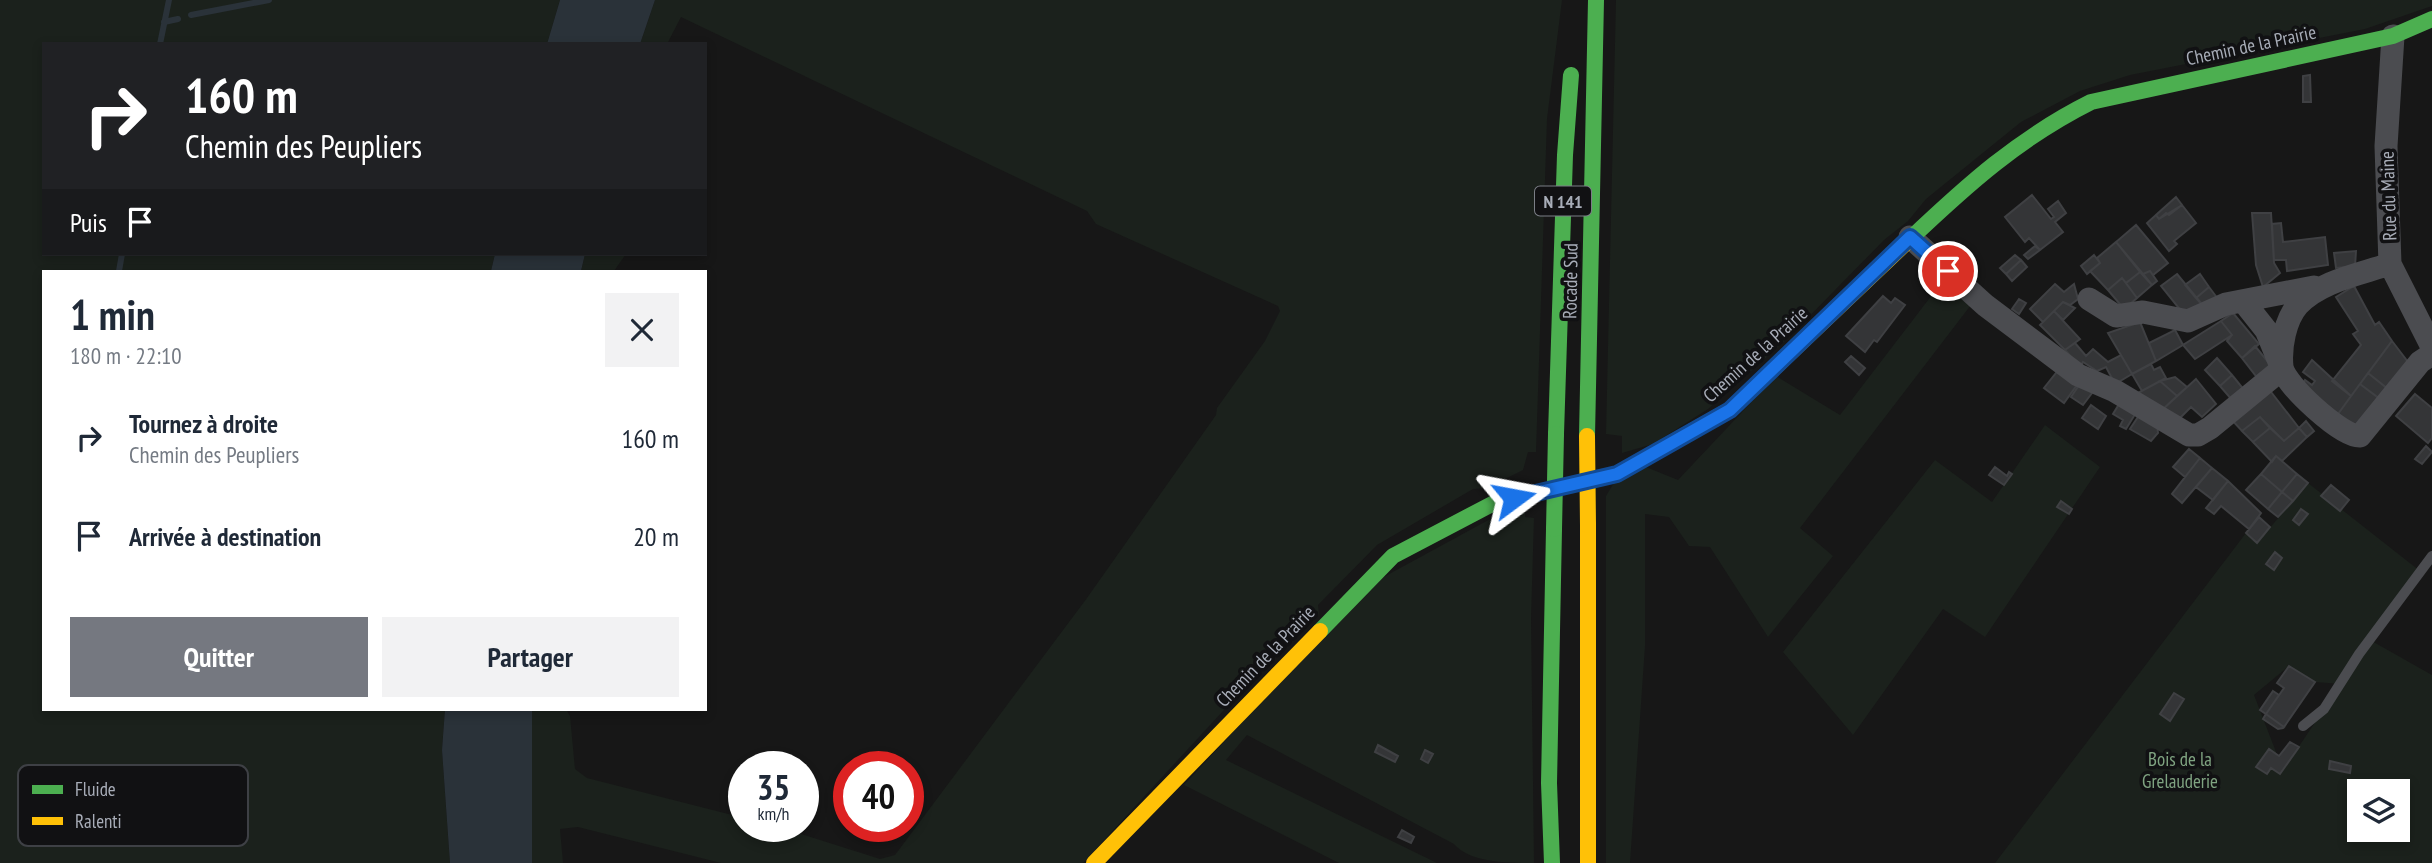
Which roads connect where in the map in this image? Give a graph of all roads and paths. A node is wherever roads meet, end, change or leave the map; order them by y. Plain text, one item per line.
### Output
1 (1596, 0) edge
2 (2432, 19) edge
3 (2393, 36) junction
4 (1572, 64) dead end
5 (1910, 237) junction
6 (2390, 264) junction
7 (2331, 284) junction
8 (2089, 299) dead end
9 (2243, 300) junction
10 (2432, 347) edge
11 (2432, 354) edge
12 (2282, 369) junction
13 (2432, 556) edge
14 (2303, 726) dead end
15 (1094, 863) edge
16 (1552, 863) edge
17 (1588, 863) edge

1 - 17 main road, Rocade Sud / N 141, bridge
2 - 3 main road, Chemin de la Prairie
3 - 5 main road, Chemin de la Prairie
3 - 6 street, Rue du Maine
4 - 16 main road, Rocade Sud / N 141, bridge
5 - 12 street
5 - 15 main road, Chemin de la Prairie
6 - 7 street
6 - 10 street, Rue du Maine
7 - 9 street
7 - 12 street
8 - 9 street
9 - 12 street
11 - 12 street
13 - 14 lane

